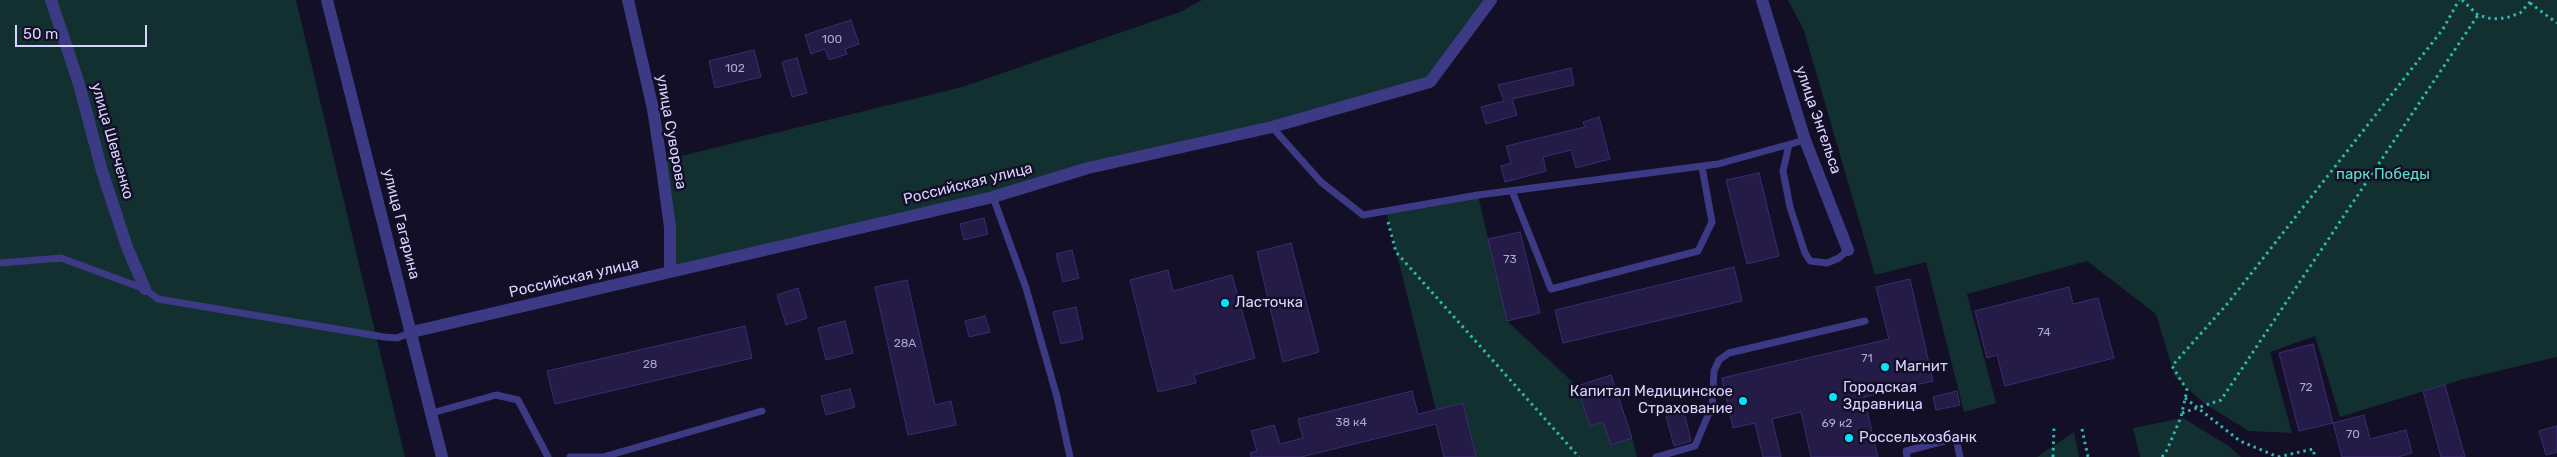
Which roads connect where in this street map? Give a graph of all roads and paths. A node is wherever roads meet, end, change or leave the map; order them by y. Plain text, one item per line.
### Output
1 (51, 0) edge
2 (327, 0) edge
3 (628, 0) edge
4 (1491, 0) edge
5 (1762, 0) edge
6 (2460, 0) edge
7 (2531, 2) edge
8 (2478, 15) junction
9 (2557, 23) edge
10 (1272, 127) junction
11 (1806, 140) junction
12 (1789, 145) junction
13 (1702, 167) junction
14 (1512, 191) junction
15 (993, 197) junction
16 (1386, 211) junction
17 (1848, 250) joint
18 (0, 263) edge
19 (670, 272) junction
20 (145, 289) junction
21 (1865, 321) dead end
22 (412, 332) junction
23 (2185, 398) junction
24 (2195, 408) junction
25 (762, 411) dead end
26 (432, 413) junction
27 (2182, 413) junction
28 (2054, 427) dead end
29 (2082, 428) dead end
30 (615, 455) edge
31 (442, 457) edge
32 (548, 457) edge
33 (570, 457) edge
34 (1070, 457) edge
35 (1579, 457) edge
36 (1656, 457) edge
37 (1907, 457) edge
38 (1960, 457) edge
39 (2053, 457) edge
40 (2088, 457) edge
41 (2162, 457) edge
42 (2278, 457) edge
43 (2315, 457) edge

1 - 20 street, улица Шевченко
2 - 22 street, улица Гагарина
3 - 19 street, улица Суворова
4 - 10 street, Российская улица
5 - 11 street, улица Энгельса
6 - 8 path
6 - 23 path
7 - 8 path
7 - 9 path
8 - 24 path
10 - 15 street, Российская улица
10 - 16 lane
11 - 12 lane
11 - 17 street, улица Энгельса
12 - 13 lane
12 - 17 lane
13 - 14 lane
13 - 14 lane
14 - 16 lane
15 - 19 street, Российская улица
15 - 34 lane
16 - 35 path
18 - 20 lane
19 - 22 street, Российская улица
20 - 22 lane
21 - 36 lane
22 - 26 street, улица Гагарина
23 - 24 path
23 - 27 path
24 - 27 path
24 - 42 path
25 - 30 lane
26 - 31 street, улица Гагарина
26 - 32 lane
27 - 41 path
28 - 39 path
29 - 40 path
30 - 33 lane
37 - 38 lane
42 - 43 path

